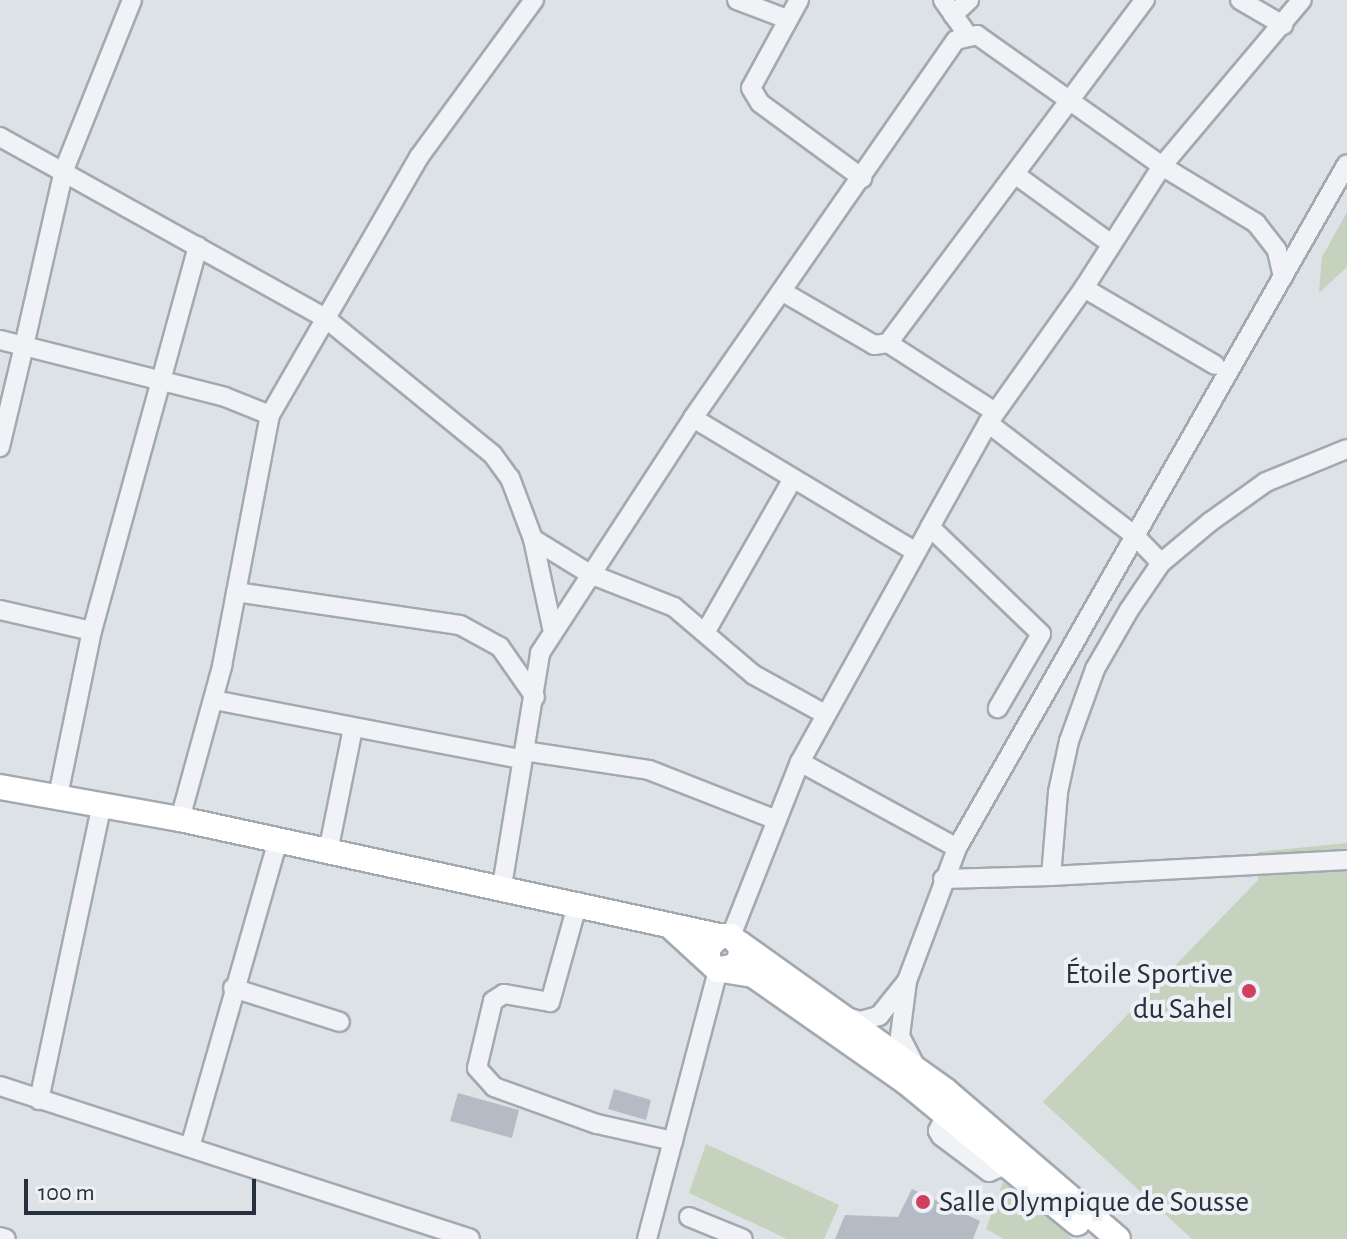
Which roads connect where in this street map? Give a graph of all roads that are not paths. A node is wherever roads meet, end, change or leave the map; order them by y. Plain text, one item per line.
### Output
1 (132, 0) edge
2 (534, 0) edge
3 (737, 0) edge
4 (799, 0) edge
5 (969, 0) edge
6 (1145, 0) edge
7 (1240, 0) edge
8 (1302, 0) edge
9 (948, 7) edge
10 (787, 19) junction
11 (1283, 25) junction
12 (967, 34) junction
13 (1070, 100) junction
14 (0, 137) edge
15 (1347, 164) edge
16 (1162, 166) junction
17 (64, 170) junction
18 (1016, 175) junction
19 (862, 178) junction
20 (1110, 243) junction
21 (198, 246) junction
22 (1283, 277) junction
23 (1084, 288) junction
24 (783, 292) junction
25 (324, 317) junction
26 (0, 340) edge
27 (888, 343) junction
28 (24, 346) junction
29 (1215, 365) dead end
30 (161, 382) junction
31 (270, 415) junction
32 (991, 417) junction
33 (693, 418) junction
34 (0, 447) edge
35 (1347, 449) edge
36 (792, 480) junction
37 (930, 527) junction
38 (1135, 536) junction
39 (533, 539) junction
40 (916, 552) junction
41 (1161, 563) junction
42 (590, 574) junction
43 (236, 592) junction
44 (0, 610) edge
45 (552, 628) junction
46 (92, 631) junction
47 (706, 631) junction
48 (535, 697) junction
49 (214, 700) junction
50 (998, 708) dead end
51 (825, 714) junction
52 (353, 728) junction
53 (522, 755) junction
54 (800, 762) junction
55 (0, 787) edge
56 (58, 796) junction
57 (102, 804) junction
58 (180, 819) junction
59 (774, 819) junction
60 (278, 841) junction
61 (957, 848) junction
62 (328, 852) junction
63 (1347, 860) edge
64 (1051, 876) junction
65 (943, 879) junction
66 (502, 886) junction
67 (578, 902) junction
68 (671, 926) junction
69 (730, 938) junction
70 (718, 967) junction
71 (907, 981) junction
72 (233, 988) junction
73 (843, 1016) junction
74 (340, 1022) dead end
75 (915, 1067) junction
76 (0, 1086) edge
77 (39, 1100) junction
78 (673, 1141) junction
79 (190, 1147) junction
80 (689, 1217) dead end
81 (0, 1237) edge
82 (6, 1239) edge
83 (470, 1239) edge
84 (647, 1239) edge
85 (743, 1239) edge
86 (1094, 1239) edge
87 (1118, 1239) edge

1 - 17 street
2 - 25 street
3 - 10 street
4 - 10 street
5 - 9 street
6 - 13 street
7 - 11 street
8 - 11 street
9 - 12 street
10 - 19 street
11 - 16 street
12 - 13 street
12 - 19 street
13 - 16 street
13 - 18 street
14 - 17 street
15 - 22 street
16 - 20 street
16 - 22 street
17 - 21 street
17 - 28 street
18 - 20 street
18 - 27 street
19 - 24 street
20 - 23 street
21 - 25 street
21 - 30 street
22 - 38 street
23 - 29 street
23 - 32 street
24 - 27 street
24 - 33 street
25 - 31 street
25 - 39 street
26 - 28 street
27 - 32 street
28 - 30 street
28 - 34 street
30 - 31 street
30 - 46 street
31 - 43 street
32 - 37 street
32 - 38 street
33 - 36 street
33 - 42 street
35 - 41 street
36 - 40 street
36 - 47 street
37 - 40 street
37 - 50 street
38 - 41 street
38 - 61 street
39 - 42 street
39 - 45 street
40 - 51 street
41 - 64 street
42 - 45 street
42 - 47 street
43 - 48 street
43 - 49 street
44 - 46 street
45 - 48 street
46 - 56 street
47 - 51 street
48 - 53 street
49 - 52 street
49 - 58 street
51 - 54 street
52 - 53 street
52 - 62 street
53 - 59 street
53 - 66 street
54 - 59 street
54 - 61 street
55 - 56 main road
56 - 57 main road
57 - 58 main road
57 - 77 street
58 - 60 main road
59 - 69 street
60 - 62 main road
60 - 72 street
61 - 65 street
62 - 66 main road
63 - 64 street
64 - 65 street
65 - 71 street
66 - 67 main road
67 - 68 main road
67 - 78 street
68 - 69 main road
68 - 70 main road
69 - 70 main road
69 - 73 main road
70 - 78 street
70 - 86 main road
71 - 73 street
71 - 75 street
72 - 74 street
72 - 79 street
73 - 75 main road
75 - 87 main road
76 - 77 street
77 - 79 street
78 - 84 street
79 - 83 street
80 - 85 street
81 - 82 street

